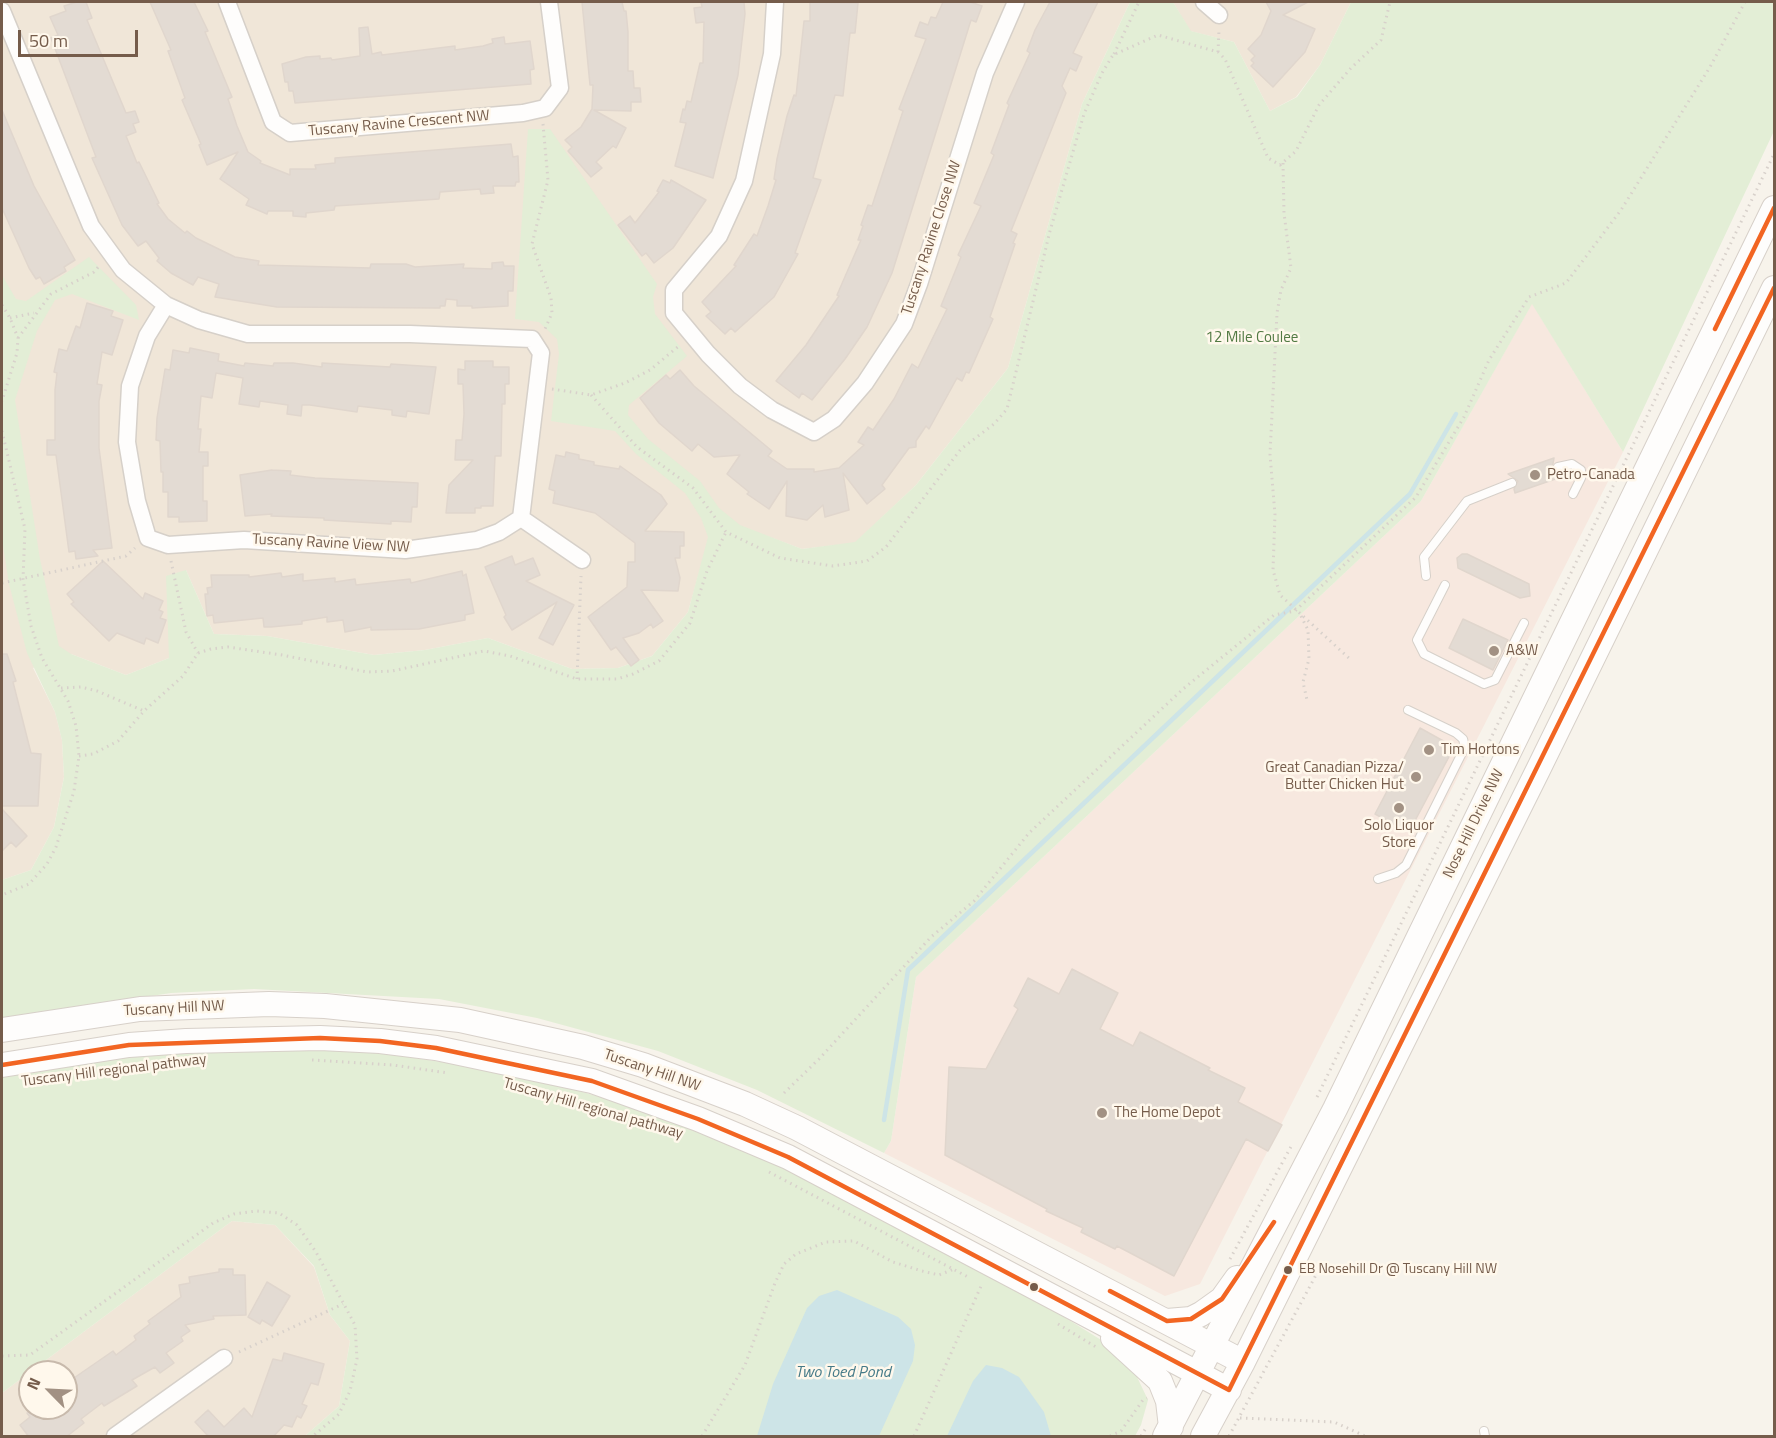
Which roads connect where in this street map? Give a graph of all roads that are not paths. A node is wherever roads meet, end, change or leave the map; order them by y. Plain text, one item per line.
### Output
1 (228, 2) edge
2 (549, 2) edge
3 (774, 2) edge
4 (1016, 2) edge
5 (1204, 2) edge
6 (2, 11) edge
7 (1219, 15) road end
8 (1774, 208) edge
9 (1774, 288) edge
10 (166, 305) junction
11 (1558, 467) dead end
12 (1512, 483) dead end
13 (1573, 494) dead end
14 (521, 518) junction
15 (582, 561) road end
16 (1426, 576) dead end
17 (1445, 585) dead end
18 (1524, 623) dead end
19 (1408, 710) dead end
20 (1378, 879) dead end
21 (2, 1030) edge
22 (2, 1065) edge
23 (1293, 1193) junction
24 (1075, 1309) junction
25 (1167, 1321) junction
26 (1213, 1346) junction
27 (224, 1358) road end
28 (1243, 1362) junction
29 (1200, 1374) junction
30 (1228, 1390) junction
31 (1168, 1432) edge
32 (115, 1437) edge
33 (1203, 1437) edge

1 - 2 street, Tuscany Ravine Crescent NW
3 - 4 street, Tuscany Ravine Close NW
5 - 7 street
6 - 10 street
8 - 23 street, Nose Hill Drive NW
9 - 28 street
10 - 14 street
10 - 14 street, Tuscany Ravine View NW
11 - 13 lane
12 - 16 lane
14 - 15 street
17 - 18 lane
19 - 20 lane
21 - 25 street, Tuscany Hill NW
22 - 24 street, Tuscany Hill NW
23 - 25 street
23 - 26 street, Nose Hill Drive NW
24 - 29 street, Tuscany Hill NW
24 - 31 street
25 - 26 street, Tuscany Hill NW
26 - 28 street, Tuscany Hill NW
26 - 29 street, Nose Hill Drive NW
27 - 32 street
28 - 30 street
29 - 30 street, Tuscany Hill NW
29 - 31 street, Nose Hill Drive NW
30 - 33 street

